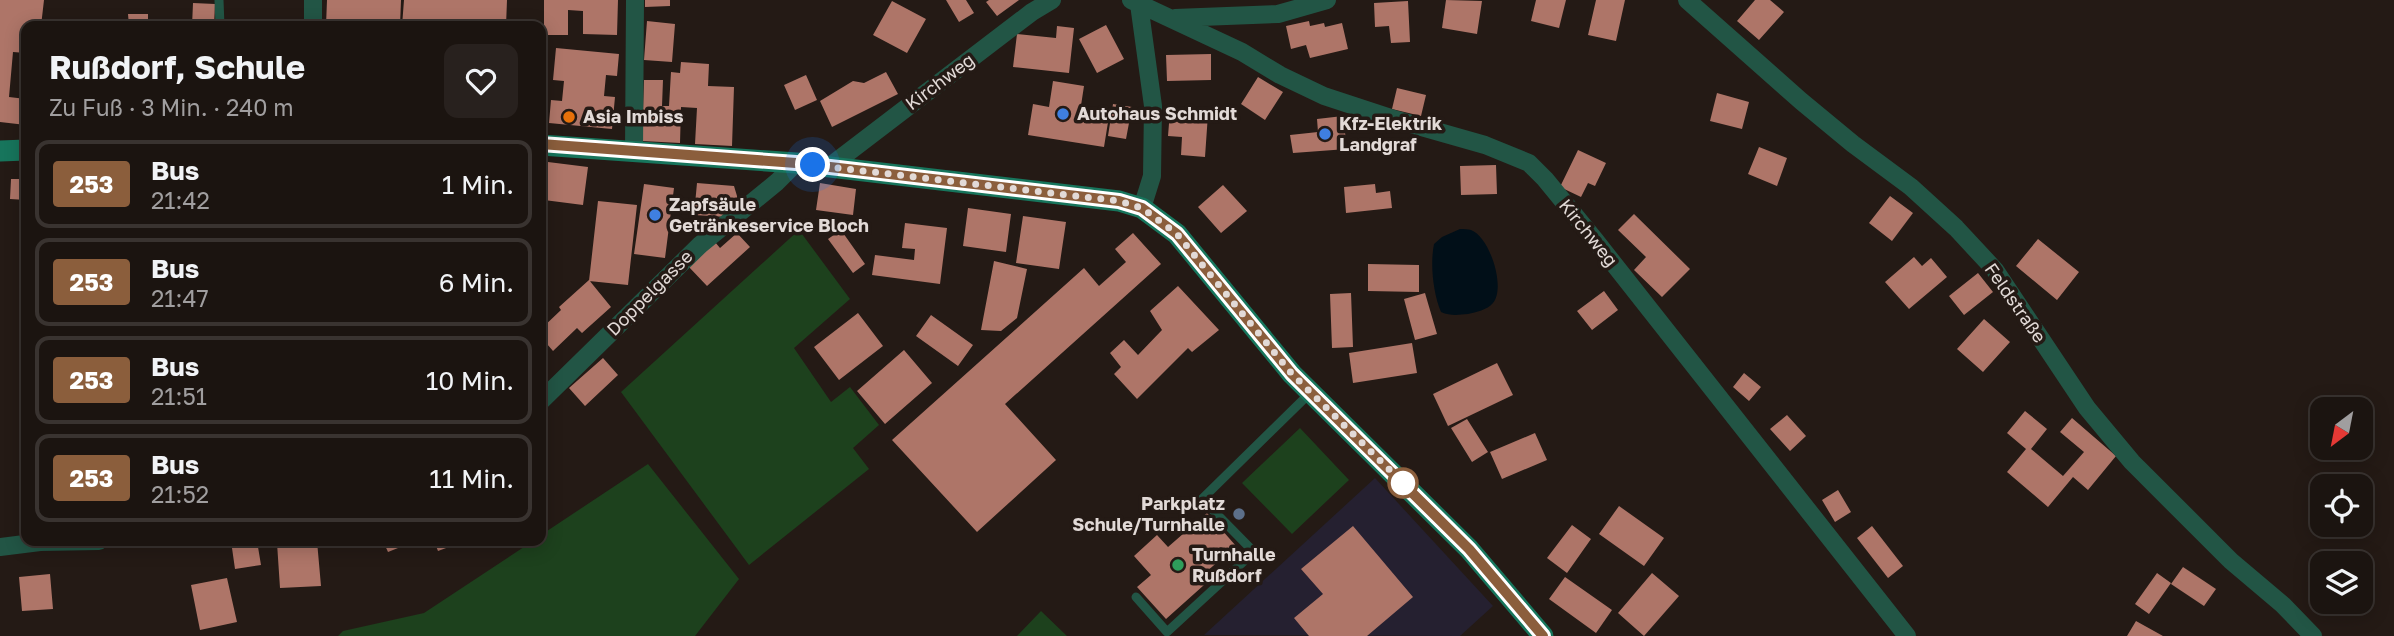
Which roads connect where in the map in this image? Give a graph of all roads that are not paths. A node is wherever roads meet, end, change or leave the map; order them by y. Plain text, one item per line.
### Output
1 (219, 0) edge
2 (313, 0) edge
3 (635, 0) edge
4 (1052, 0) edge
5 (1327, 0) edge
6 (1687, 0) edge
7 (1135, 2) edge
8 (1171, 18) junction
9 (220, 21) edge
10 (313, 21) edge
11 (546, 145) edge
12 (21, 150) edge
13 (634, 150) junction
14 (0, 151) edge
15 (796, 163) junction
16 (829, 167) junction
17 (1142, 208) junction
18 (1310, 393) junction
19 (546, 396) edge
20 (21, 544) edge
21 (0, 547) edge
22 (1136, 597) dead end
23 (1543, 636) edge
24 (1907, 636) edge
25 (2313, 636) edge

1 - 9 lane
2 - 10 street
3 - 13 street
4 - 16 street, Kirchweg
5 - 8 street
6 - 25 street, Feldstraße
7 - 8 street, Kirchweg
7 - 17 street, Kirchweg
8 - 24 street, Kirchweg
11 - 13 main road
12 - 14 main road
13 - 15 main road
15 - 16 main road
15 - 19 street, Doppelgasse
16 - 17 main road
17 - 18 main road
18 - 22 lane
18 - 23 main road
20 - 21 street

